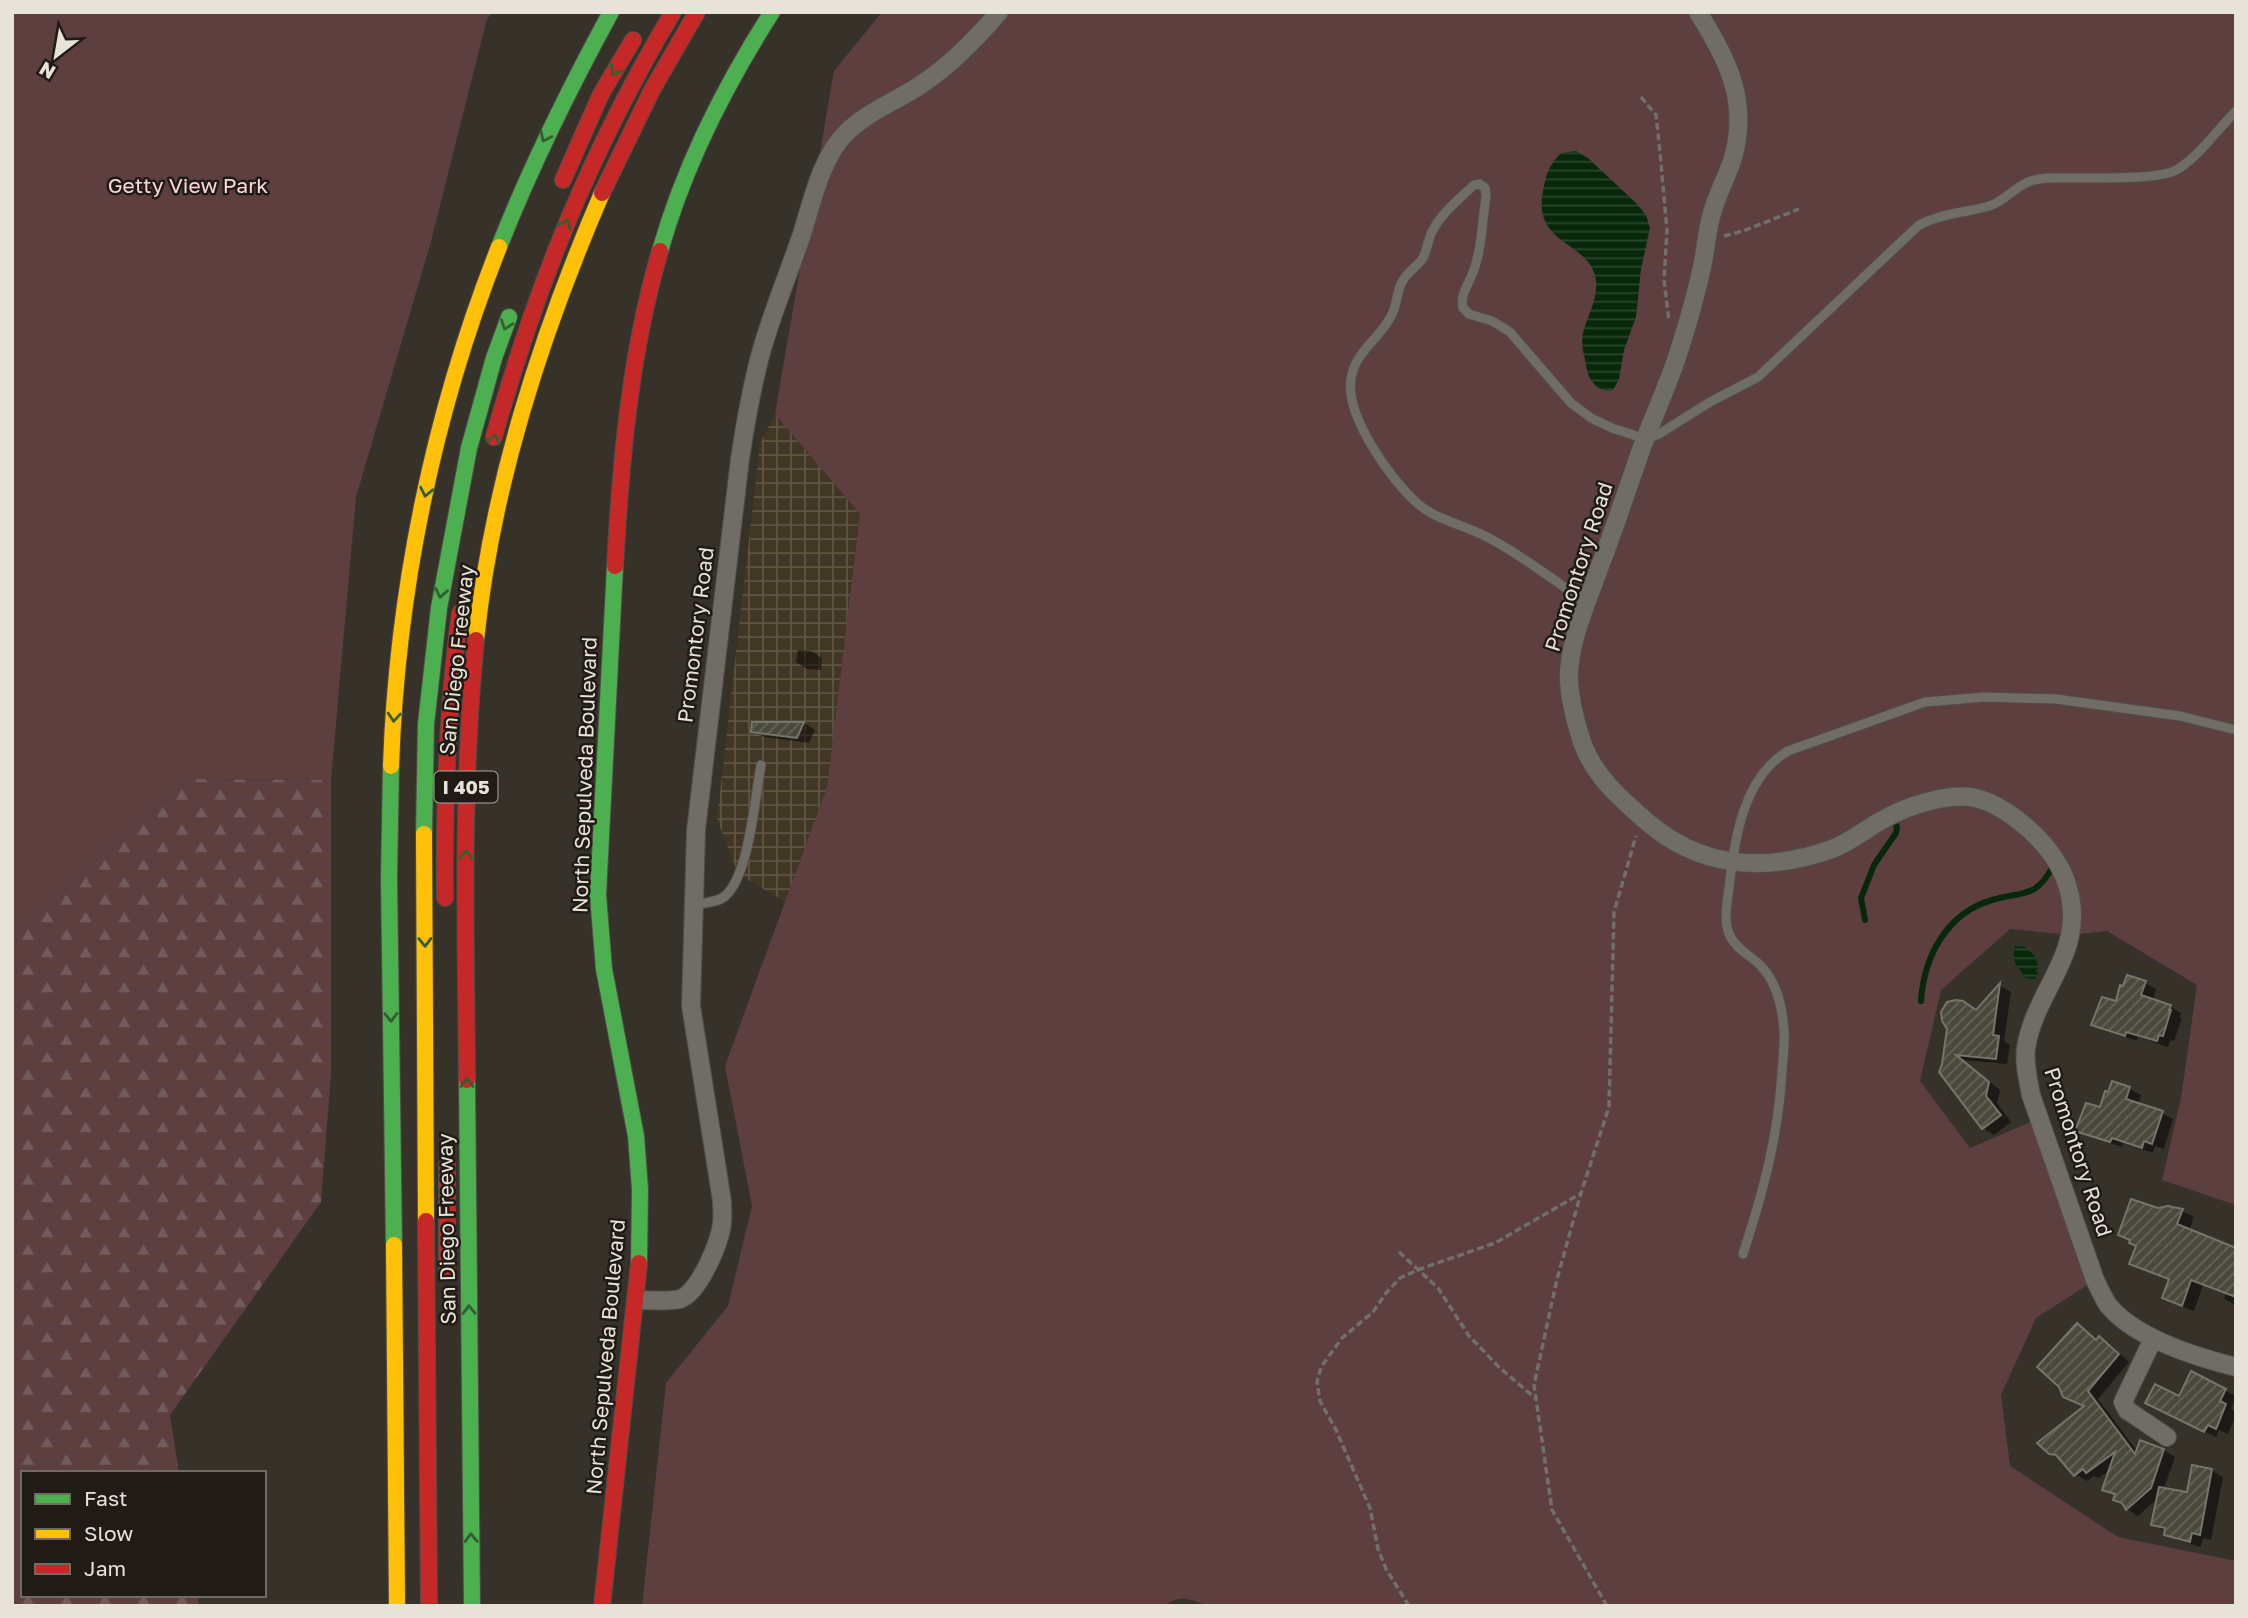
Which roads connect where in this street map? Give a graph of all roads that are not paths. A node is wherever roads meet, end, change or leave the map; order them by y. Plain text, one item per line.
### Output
1 (611, 12) edge
2 (673, 12) edge
3 (697, 12) edge
4 (772, 12) edge
5 (999, 12) edge
6 (1698, 12) edge
7 (642, 24) dead end
8 (2236, 111) edge
9 (558, 194) dead end
10 (513, 307) dead end
11 (1646, 439) junction
12 (492, 448) dead end
13 (462, 598) dead end
14 (1587, 603) junction
15 (2236, 730) edge
16 (761, 765) dead end
17 (1733, 862) junction
18 (694, 905) junction
19 (445, 913) dead end
20 (447, 1154) dead end
21 (1743, 1254) dead end
22 (447, 1286) dead end
23 (636, 1300) junction
24 (2153, 1339) junction
25 (2236, 1367) edge
26 (2167, 1437) dead end
27 (397, 1606) edge
28 (429, 1606) edge
29 (471, 1606) edge
30 (603, 1606) edge

1 -> 27 main road
12 -> 2 main road
29 -> 3 main road, San Diego Freeway / I 405
4 - 23 main road, North Sepulveda Boulevard
5 - 18 street, Promontory Road
6 - 11 street, Promontory Road
7 -> 9 main road
8 - 11 lane
10 -> 28 main road
11 - 14 street, Promontory Road
11 - 14 lane
13 - 19 main road
14 - 17 street, Promontory Road
15 - 17 lane
16 - 18 lane
17 - 21 lane
17 - 24 street, Promontory Road
18 - 23 street, Promontory Road
20 - 22 main road
23 - 30 main road, North Sepulveda Boulevard
24 - 25 street, Promontory Road
24 - 26 street

